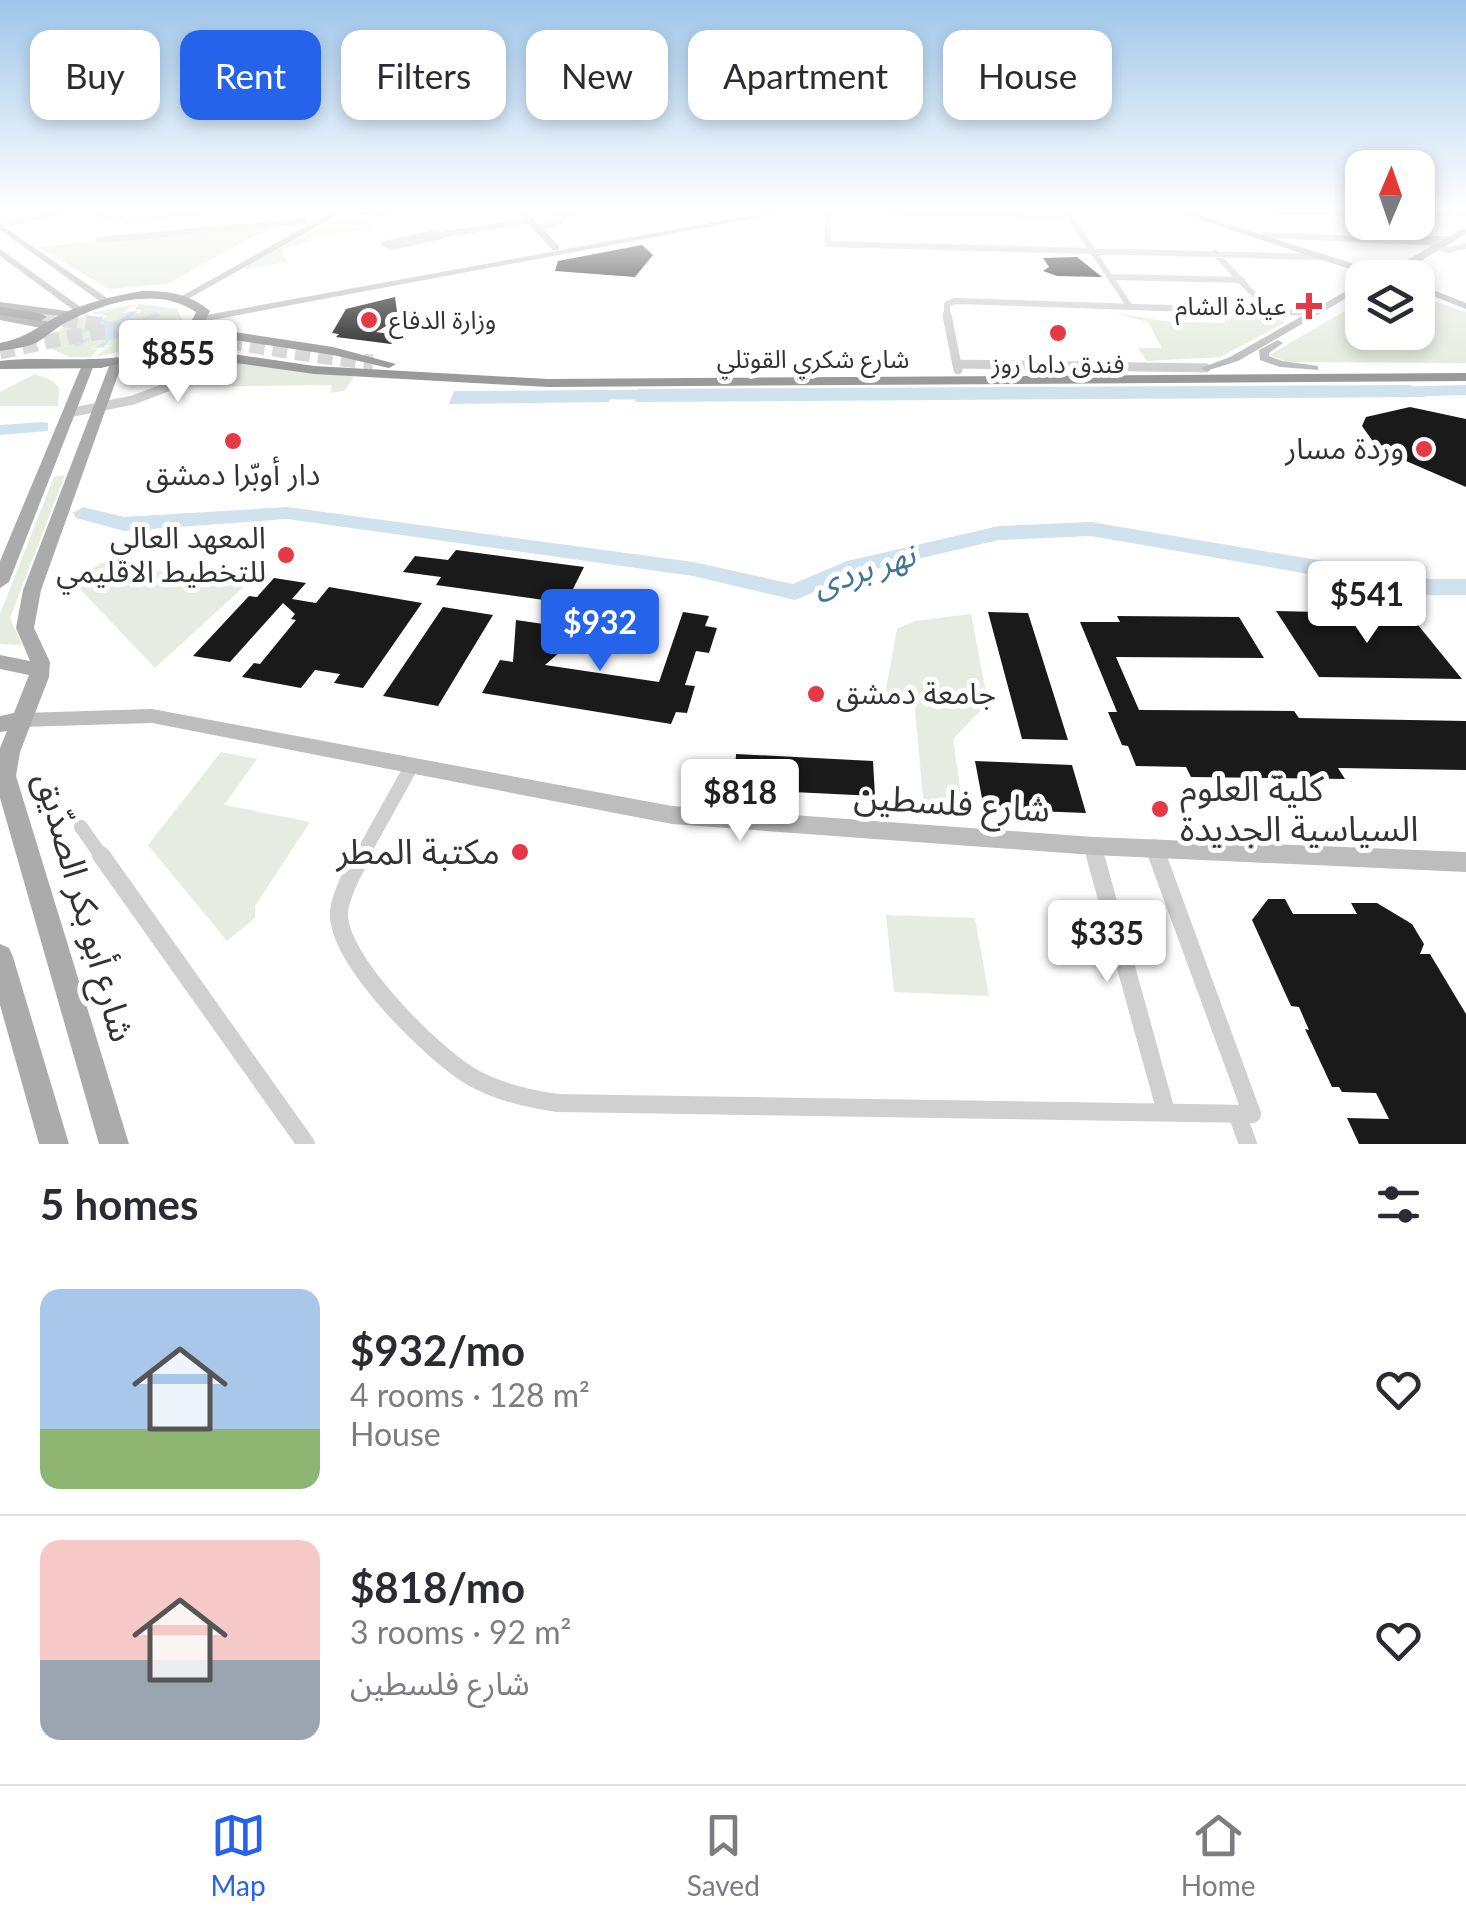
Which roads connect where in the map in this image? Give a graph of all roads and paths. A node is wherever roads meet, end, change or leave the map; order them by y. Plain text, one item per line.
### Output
1 (13, 261) edge
2 (49, 261) edge
3 (230, 261) edge
4 (249, 261) edge
5 (486, 261) edge
6 (500, 261) edge
7 (1100, 261) edge
8 (1223, 261) edge
9 (1110, 277) junction
10 (1242, 280) junction
11 (91, 292) junction
12 (1435, 292) edge
13 (166, 296) junction
14 (1345, 297) edge
15 (183, 298) junction
16 (64, 299) junction
17 (1345, 299) edge
18 (1466, 300) edge
19 (107, 302) junction
20 (1130, 307) junction
21 (242, 308) junction
22 (0, 311) edge
23 (73, 312) junction
24 (1271, 313) junction
25 (1313, 313) junction
26 (200, 320) junction
27 (43, 321) junction
28 (1298, 322) junction
29 (29, 341) junction
30 (0, 348) edge
31 (162, 348) junction
32 (35, 359) junction
33 (240, 360) junction
34 (0, 364) edge
35 (88, 366) junction
36 (958, 367) junction
37 (1206, 368) junction
38 (1314, 368) junction
39 (1466, 368) edge
40 (115, 370) junction
41 (1466, 376) edge
42 (80, 384) junction
43 (103, 407) junction
44 (69, 413) junction
45 (80, 465) junction
46 (46, 470) junction
47 (0, 582) edge
48 (0, 662) edge
49 (40, 670) junction
50 (11, 722) edge
51 (5, 753) edge
52 (411, 767) junction
53 (81, 826) dead end
54 (1093, 846) junction
55 (1154, 846) junction
56 (1466, 862) edge
57 (0, 957) edge
58 (1166, 1112) junction
59 (1244, 1114) junction
60 (54, 1144) edge
61 (114, 1144) edge
62 (306, 1144) edge
63 (1248, 1144) edge

1 - 16 main road
2 - 11 main road
3 - 13 main road
4 - 15 main road
5 - 21 main road
6 - 21 main road
7 - 9 street
8 - 10 street
9 - 10 street
9 - 20 street
10 - 24 street
11 - 16 main road
11 - 19 main road
12 - 18 main road
13 - 15 highway
13 - 19 highway
14 - 25 main road
15 - 26 highway
16 - 23 main road
17 - 38 main road
19 - 23 highway
20 - 24 street
20 - 36 street
21 - 26 main road
22 - 23 main road
22 - 27 highway
23 - 27 highway
24 - 25 street
24 - 28 street
25 - 28 main road
26 - 31 highway
26 - 36 highway, شارع شكري القوتلي
27 - 29 highway
28 - 37 main road
29 - 30 highway
29 - 32 highway
31 - 33 highway, شارع شكري القوتلي
31 - 40 highway
32 - 34 highway
32 - 35 highway
33 - 41 highway, شارع شكري القوتلي
33 - 43 street
35 - 40 highway
35 - 42 main road
36 - 37 highway, شارع شكري القوتلي
37 - 38 highway, شارع شكري القوتلي
38 - 39 highway, شارع شكري القوتلي
40 - 42 main road
40 - 43 main road
42 - 44 main road
43 - 44 street
43 - 45 main road
44 - 46 main road
45 - 46 main road
45 - 49 main road
46 - 47 main road
48 - 49 main road
49 - 50 main road, شارع أبو بكر الصدّيق
50 - 51 main road, شارع أبو بكر الصدّيق
50 - 52 main road, شارع فلسطين
51 - 61 main road, شارع أبو بكر الصدّيق
52 - 54 main road, شارع فلسطين
52 - 58 street
53 - 62 street
54 - 55 main road, شارع فلسطين
54 - 58 street
55 - 56 main road, شارع فلسطين
55 - 59 street
57 - 60 main road
58 - 59 street
59 - 63 street

